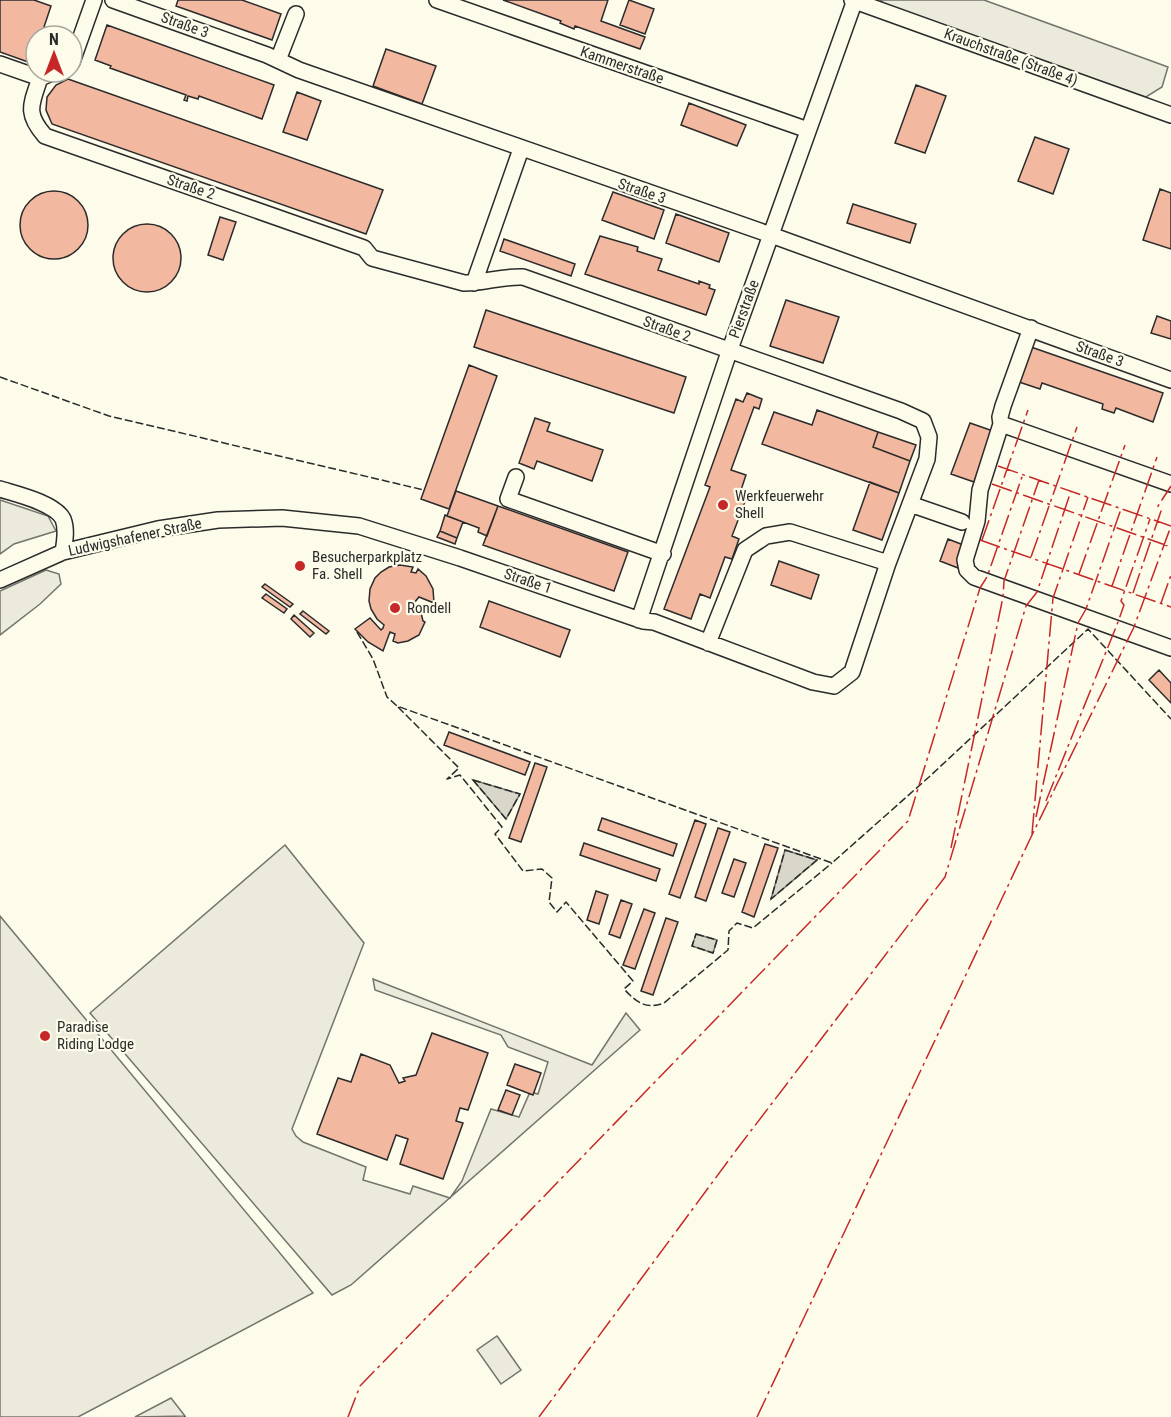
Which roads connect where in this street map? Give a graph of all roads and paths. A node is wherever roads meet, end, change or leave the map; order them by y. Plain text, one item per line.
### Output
1 (94, 0) edge
2 (113, 0) edge
3 (436, 0) edge
4 (854, 0) edge
5 (296, 14) dead end
6 (84, 28) edge
7 (278, 60) junction
8 (0, 64) edge
9 (24, 70) edge
10 (42, 84) edge
11 (1171, 115) edge
12 (808, 130) junction
13 (521, 149) junction
14 (771, 236) junction
15 (474, 283) junction
16 (1031, 328) junction
17 (729, 352) junction
18 (1171, 380) edge
19 (1001, 424) junction
20 (516, 477) dead end
21 (1171, 484) edge
22 (0, 489) edge
23 (910, 504) junction
24 (962, 522) dead end
25 (417, 544) joint
26 (63, 552) junction
27 (663, 554) junction
28 (888, 564) junction
29 (0, 580) edge
30 (639, 620) junction
31 (708, 643) junction
32 (1171, 648) edge

1 - 6 street
2 - 7 street, Straße 3
3 - 12 street, Kammerstraße
4 - 11 street, Krauchstraße (Straße 4)
4 - 12 street, Pierstraße
5 - 7 street
7 - 13 street, Straße 3
8 - 9 street, Straße 2
10 - 15 street, Straße 2
12 - 14 street, Pierstraße
13 - 14 street, Straße 3
13 - 15 street
14 - 16 street, Straße 3
14 - 17 street, Pierstraße
15 - 17 street, Straße 2
16 - 18 street, Straße 3
16 - 19 street
17 - 23 street, Straße 2
17 - 27 street, Pierstraße
19 - 21 street
19 - 32 street
20 - 27 street
22 - 26 street
23 - 24 street
23 - 28 street, Straße 2
25 - 26 street, Ludwigshafener Straße
25 - 30 street, Straße 1
26 - 29 street, Ludwigshafener Straße
27 - 30 street, Pierstraße
28 - 31 street
28 - 31 street, Straße 2
30 - 31 street, Straße 2

